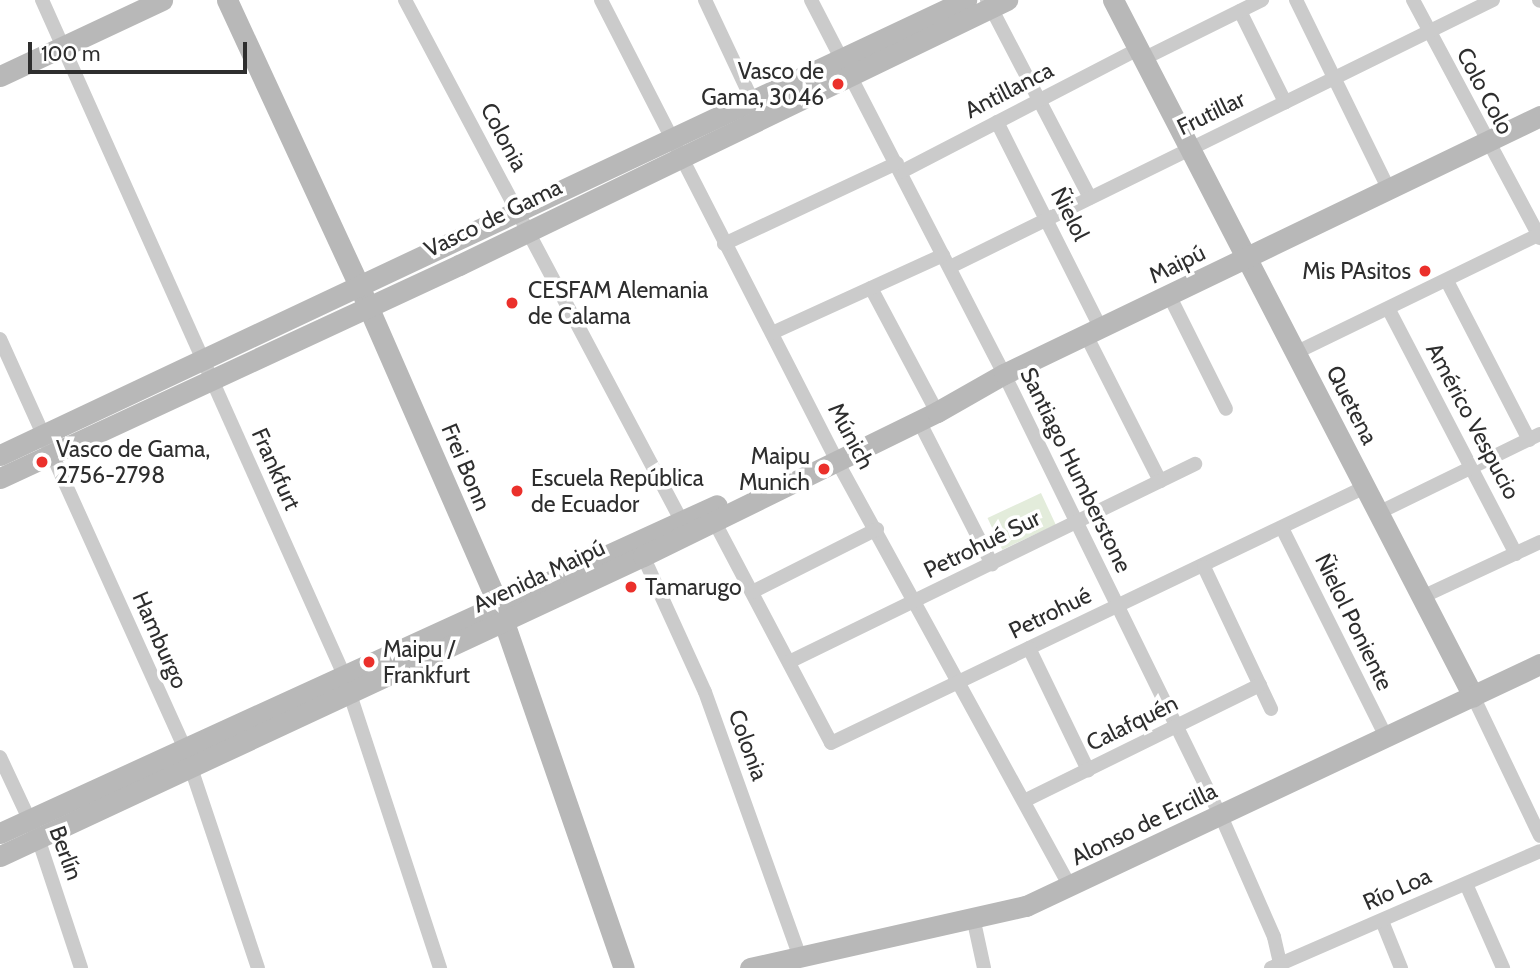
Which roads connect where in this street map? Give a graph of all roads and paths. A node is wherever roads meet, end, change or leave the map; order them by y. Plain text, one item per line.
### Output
1 (42, 0) edge
2 (162, 0) edge
3 (227, 0) edge
4 (405, 0) edge
5 (601, 0) edge
6 (705, 0) edge
7 (811, 0) edge
8 (966, 0) edge
9 (1113, 0) edge
10 (1262, 0) edge
11 (1296, 0) edge
12 (1413, 0) edge
13 (1493, 0) edge
14 (995, 2) edge
15 (1240, 11) junction
16 (1429, 32) junction
17 (64, 46) junction
18 (1141, 54) junction
19 (845, 67) junction
20 (0, 76) edge
21 (1334, 78) junction
22 (1040, 101) junction
23 (753, 102) junction
24 (1285, 102) junction
25 (1540, 116) edge
26 (997, 122) junction
27 (1486, 142) junction
28 (676, 149) junction
29 (1190, 149) junction
30 (899, 168) junction
31 (1389, 190) junction
32 (1090, 198) junction
33 (1048, 218) junction
34 (523, 222) junction
35 (1539, 236) edge
36 (724, 244) junction
37 (1247, 259) junction
38 (947, 261) junction
39 (1447, 281) junction
40 (871, 288) junction
41 (364, 297) junction
42 (1170, 297) junction
43 (1389, 310) junction
44 (1093, 331) junction
45 (772, 333) junction
46 (0, 338) edge
47 (1295, 353) junction
48 (202, 358) junction
49 (1004, 374) junction
50 (211, 380) junction
51 (1226, 409) dead end
52 (928, 416) junction
53 (1534, 437) edge
54 (47, 444) junction
55 (0, 455) edge
56 (837, 460) junction
57 (1195, 464) dead end
58 (1472, 468) junction
59 (0, 478) edge
60 (1160, 481) junction
61 (1365, 487) junction
62 (1378, 513) junction
63 (680, 518) junction
64 (713, 519) junction
65 (1077, 523) junction
66 (1282, 528) junction
67 (877, 529) junction
68 (1540, 542) edge
69 (1516, 554) junction
70 (643, 556) junction
71 (992, 564) junction
72 (1204, 568) junction
73 (752, 592) junction
74 (1422, 597) junction
75 (915, 602) junction
76 (1116, 606) junction
77 (500, 612) junction
78 (1029, 648) junction
79 (789, 662) junction
80 (1540, 664) edge
81 (347, 682) junction
82 (959, 682) junction
83 (1259, 685) junction
84 (1473, 696) junction
85 (1271, 709) dead end
86 (1176, 726) junction
87 (1386, 737) junction
88 (188, 756) junction
89 (0, 757) edge
90 (1088, 769) junction
91 (1024, 801) junction
92 (1221, 816) junction
93 (1536, 817) edge
94 (33, 829) junction
95 (0, 833) edge
96 (1540, 836) edge
97 (1540, 851) edge
98 (0, 856) edge
99 (1466, 884) junction
100 (1071, 888) junction
101 (973, 917) junction
102 (1382, 921) junction
103 (799, 955) junction
104 (1278, 967) edge
105 (81, 968) edge
106 (258, 968) edge
107 (440, 968) edge
108 (624, 968) edge
109 (750, 968) edge
110 (984, 968) edge
111 (1401, 968) edge
112 (1503, 968) edge

1 - 17 street, Frankfurt
2 - 17 street
3 - 41 street, Frei Bonn
4 - 34 street, Colonia
5 - 28 street, Múnich
6 - 23 street
7 - 19 street, Santiago Humberstone
8 - 19 street, Vasco de Gama
9 - 18 street, Quetena
10 - 15 street, Antillanca
11 - 21 street
12 - 16 street, Colo Colo
13 - 16 street, Frutillar
14 - 19 street, Vasco de Gama
14 - 22 street, Ñielol
15 - 18 street, Antillanca
15 - 24 street
16 - 21 street, Frutillar
16 - 27 street, Colo Colo
17 - 20 street
17 - 48 street, Frankfurt
18 - 22 street, Antillanca
18 - 29 street, Quetena
19 - 23 street, Vasco de Gama
19 - 28 street, Vasco de Gama
19 - 30 street, Santiago Humberstone
21 - 24 street, Frutillar
21 - 31 street
22 - 26 street, Antillanca
22 - 32 street, Ñielol
23 - 28 street, Vasco de Gama
24 - 29 street, Frutillar
25 - 27 street, Maipú
26 - 30 street, Antillanca
26 - 33 street, Ñielol
27 - 31 street, Maipú
27 - 35 street, Colo Colo
28 - 34 street, Vasco de Gama
28 - 36 street, Múnich
29 - 32 street, Frutillar
29 - 37 street, Quetena
30 - 36 street, Antillanca
30 - 38 street, Santiago Humberstone
31 - 37 street, Maipú
32 - 33 street, Frutillar
33 - 38 street, Frutillar
33 - 44 street, Ñielol
34 - 41 street, Vasco de Gama
34 - 63 street, Colonia
35 - 39 street
36 - 45 street, Múnich
37 - 42 street, Maipú
37 - 47 street, Quetena
38 - 40 street, Frutillar
38 - 49 street, Santiago Humberstone
39 - 43 street
39 - 53 street, Américo Vespucio
40 - 45 street, Frutillar
40 - 52 street
41 - 48 street, Vasco de Gama
41 - 50 street, Vasco de Gama
41 - 77 street, Frei Bonn
42 - 44 street, Maipú
42 - 51 street
43 - 47 street
43 - 58 street, Américo Vespucio
44 - 49 street, Maipú
44 - 60 street, Ñielol
45 - 56 street, Múnich
46 - 54 street, Hamburgo
47 - 61 street, Quetena
48 - 50 street, Frankfurt
48 - 54 street, Vasco de Gama
49 - 52 street, Maipú
49 - 65 street, Santiago Humberstone
50 - 54 street, Vasco de Gama
50 - 81 street, Frankfurt
52 - 56 street, Maipú
52 - 71 street
53 - 58 street
54 - 55 street, Vasco de Gama
54 - 59 street, Vasco de Gama
54 - 88 street, Hamburgo
56 - 63 street, Avenida Maipú
56 - 64 street, Avenida Maipú
56 - 67 street, Múnich
57 - 60 street, Petrohué Sur
58 - 62 street
58 - 69 street, Américo Vespucio
60 - 65 street, Petrohué Sur
61 - 62 street, Quetena
61 - 66 street, Petrohué
62 - 74 street, Quetena
63 - 77 street, Avenida Maipú
64 - 70 street, Avenida Maipú
64 - 73 street
65 - 71 street, Petrohué Sur
65 - 76 street, Santiago Humberstone
66 - 72 street, Petrohué
66 - 87 street, Ñielol Poniente
67 - 73 street
67 - 75 street, Múnich
68 - 69 street
69 - 74 street
70 - 77 street, Avenida Maipú
70 - 103 street, Colonia
71 - 75 street, Petrohué Sur
72 - 76 street, Petrohué
72 - 83 street
73 - 79 street
74 - 84 street, Quetena
75 - 79 street, Petrohué Sur
75 - 82 street, Múnich
76 - 78 street, Petrohué
76 - 86 street, Santiago Humberstone
77 - 81 street, Avenida Maipú
77 - 108 street, Frei Bonn
78 - 82 street, Petrohué
78 - 90 street
79 - 82 street, Petrohué
80 - 84 street, Alonso de Ercilla
81 - 88 street, Avenida Maipú
81 - 107 street, Frankfurt
82 - 91 street, Múnich
83 - 85 street
83 - 86 street, Calafquén
84 - 87 street, Alonso de Ercilla
84 - 93 street, Quetena
86 - 90 street, Calafquén
86 - 92 street, Santiago Humberstone
87 - 92 street, Alonso de Ercilla
88 - 94 street, Avenida Maipú
88 - 106 street, Hamburgo
89 - 94 street, Berlín
90 - 91 street, Calafquén
91 - 100 street, Múnich
92 - 100 street, Alonso de Ercilla
92 - 104 street, Santiago Humberstone
93 - 96 street, Quetena
94 - 95 street, Avenida Maipú
94 - 98 street, Avenida Maipú
94 - 105 street, Berlín
97 - 99 street, Río Loa
99 - 102 street, Río Loa
99 - 112 street
100 - 101 street, Alonso de Ercilla
101 - 103 street, Alonso de Ercilla
101 - 110 street
102 - 104 street, Río Loa
102 - 111 street
103 - 109 street, Alonso de Ercilla

